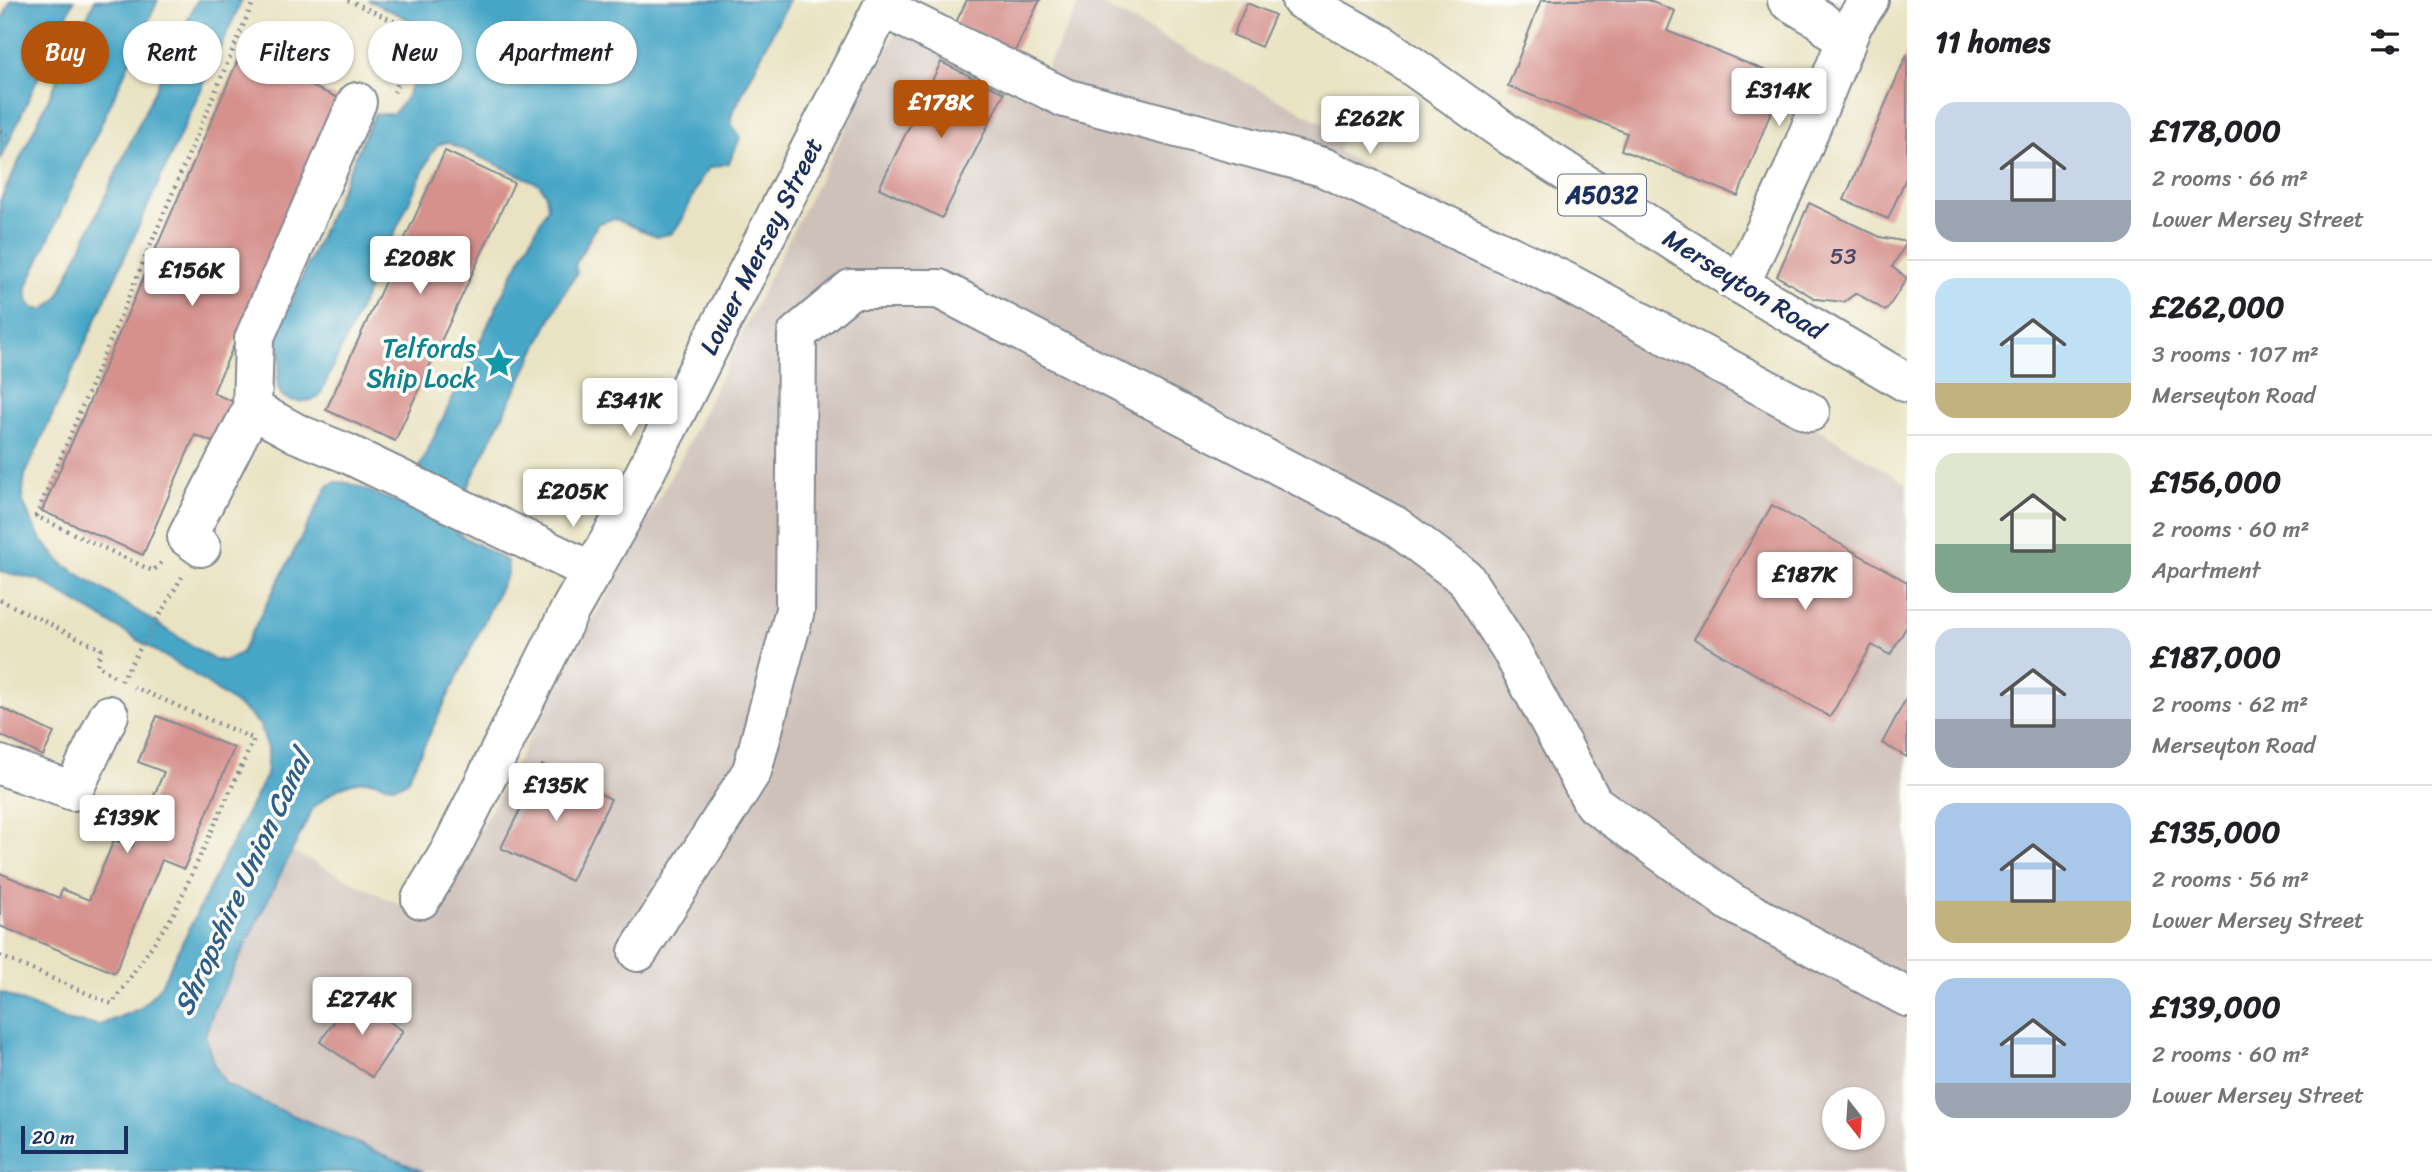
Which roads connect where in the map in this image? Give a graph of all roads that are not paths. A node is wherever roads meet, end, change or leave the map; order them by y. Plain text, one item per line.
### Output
1 (1301, 0) edge
2 (1787, 0) edge
3 (1869, 0) edge
4 (884, 4) edge
5 (1846, 43) junction
6 (357, 102) dead end
7 (1740, 284) junction
8 (1907, 383) edge
9 (252, 409) junction
10 (1810, 412) dead end
11 (192, 550) road end
12 (593, 572) junction
13 (115, 698) road end
14 (0, 765) edge
15 (421, 899) dead end
16 (638, 952) dead end
17 (1907, 997) edge

1 - 7 street, Merseyton Road / A5032
2 - 5 street
3 - 5 street
4 - 10 street
4 - 12 street, Lower Mersey Street
5 - 7 street
6 - 9 street
7 - 8 street, Merseyton Road / A5032
9 - 11 street
9 - 12 street
12 - 15 street, Lower Mersey Street
13 - 14 street
16 - 17 street

